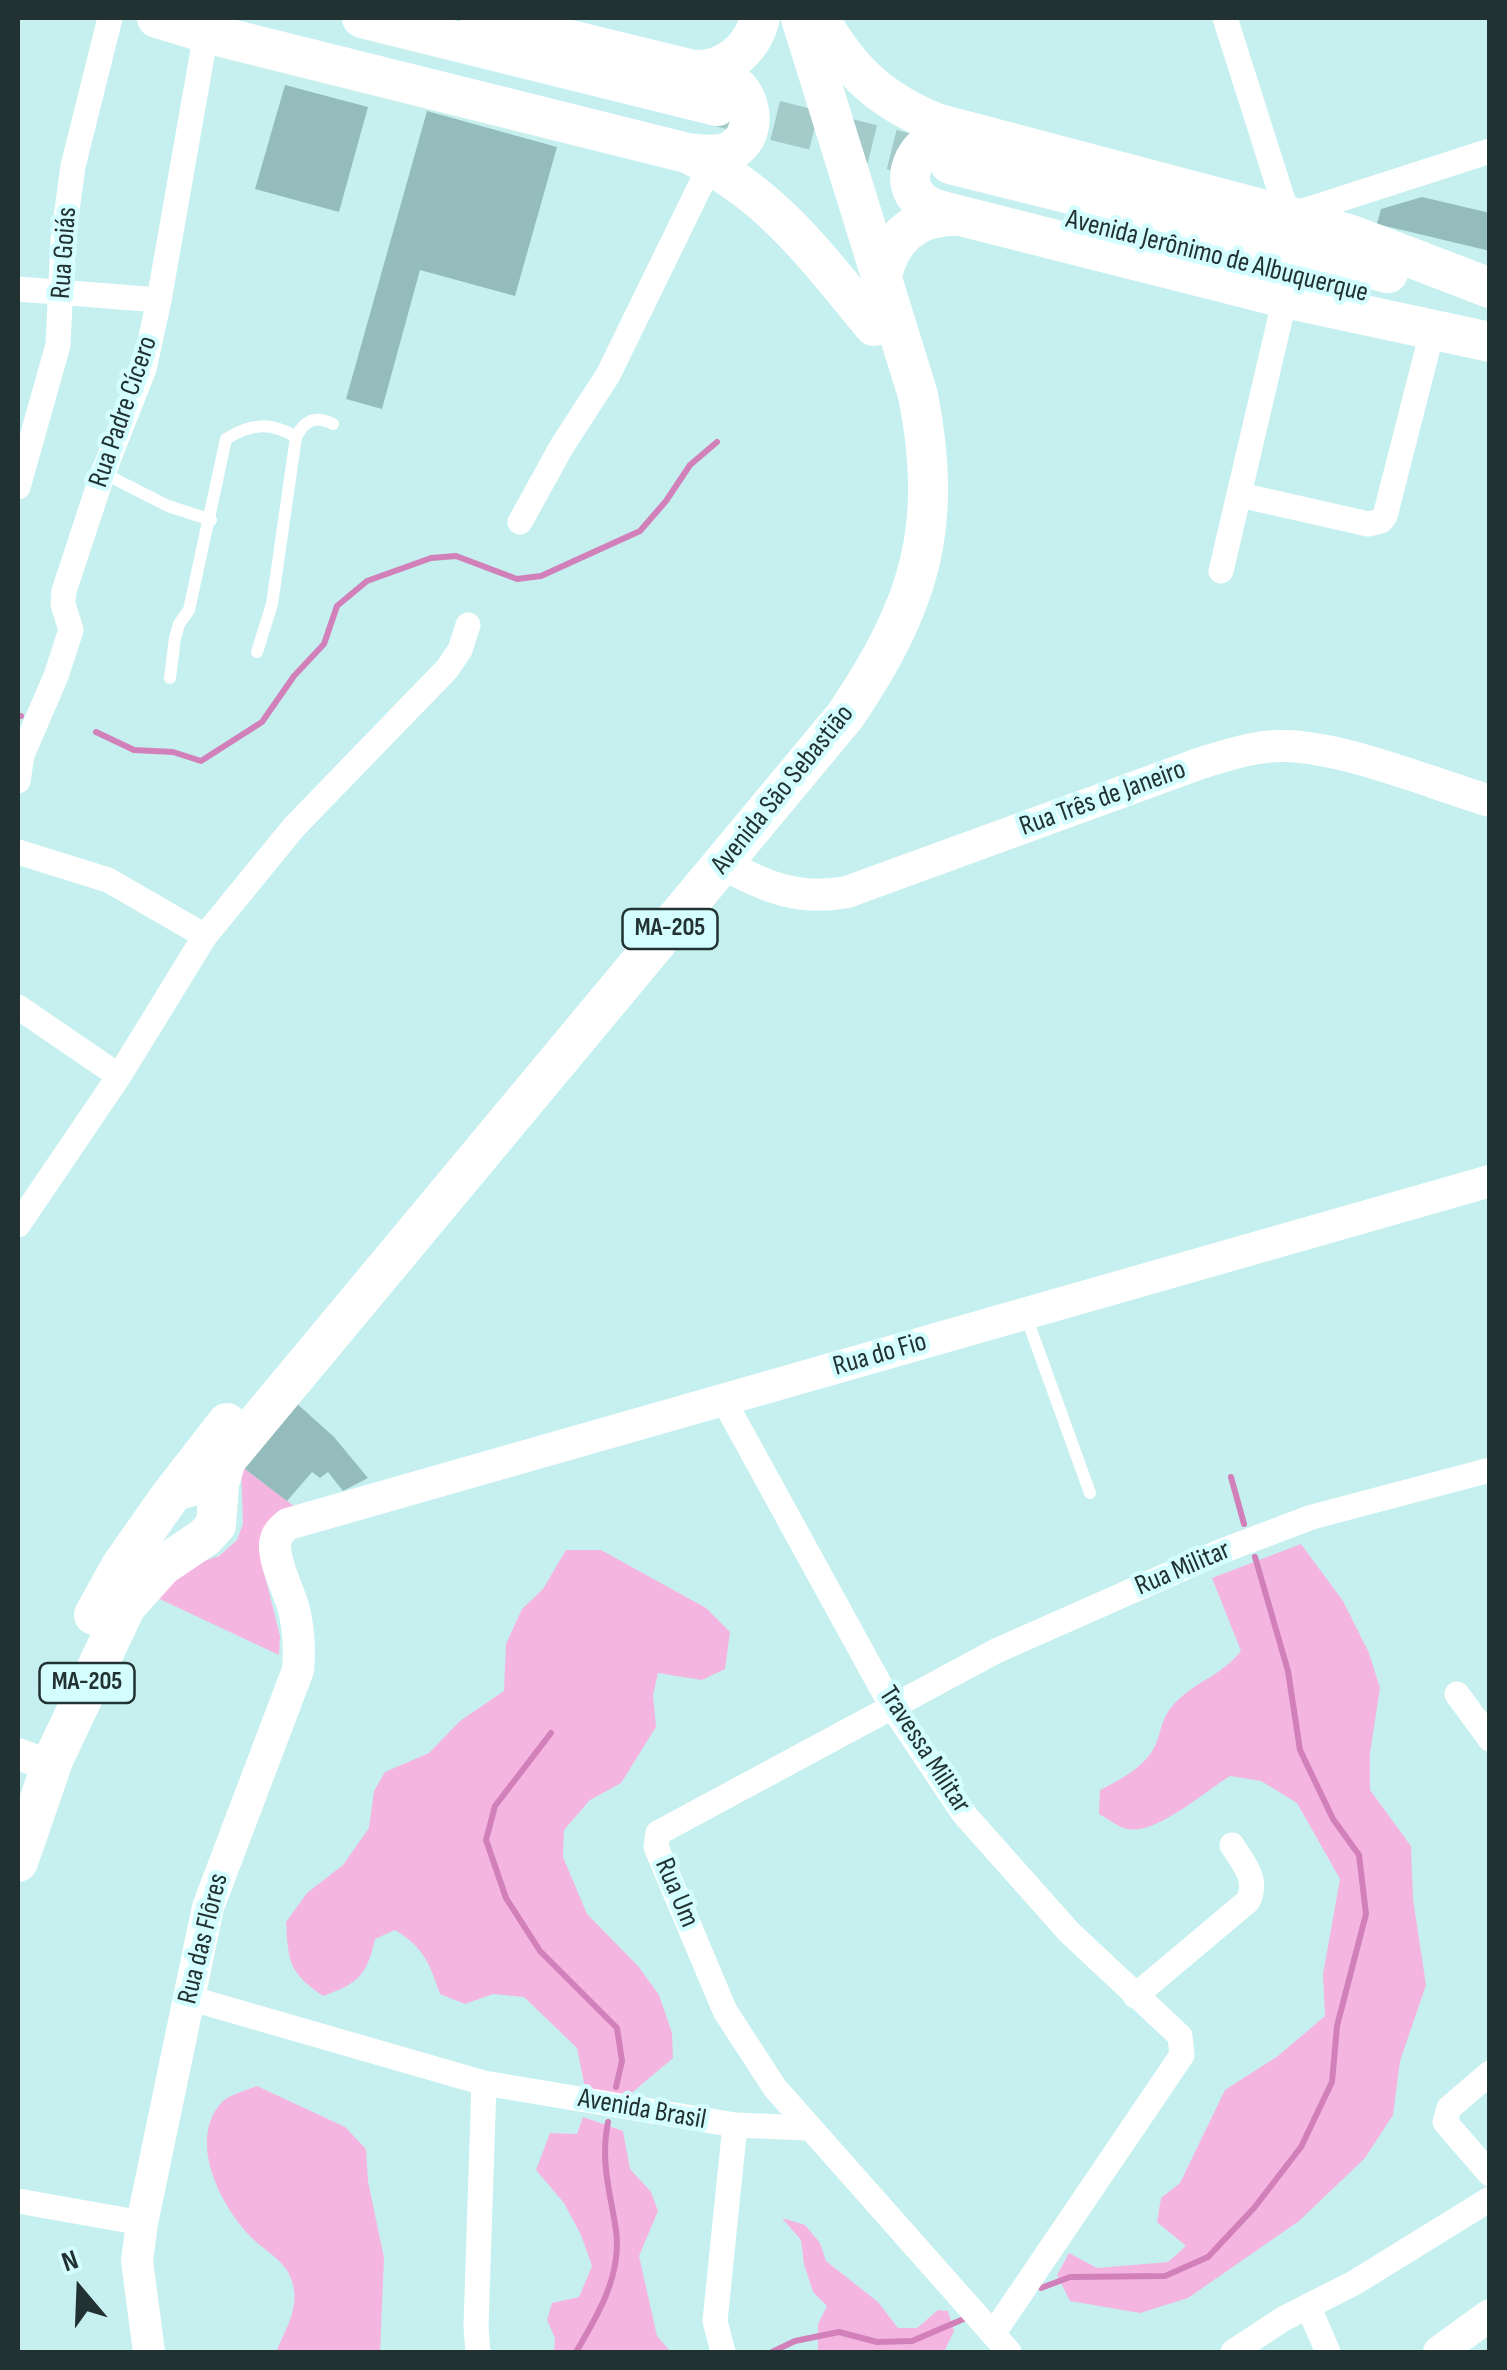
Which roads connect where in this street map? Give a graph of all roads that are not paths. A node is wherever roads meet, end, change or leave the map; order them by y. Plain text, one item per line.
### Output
1 (110, 18) edge
2 (157, 18) edge
3 (362, 18) edge
4 (480, 18) edge
5 (760, 18) edge
6 (774, 18) edge
7 (801, 18) edge
8 (819, 18) edge
9 (1225, 18) edge
10 (220, 25) edge
11 (689, 70) junction
12 (707, 139) junction
13 (999, 141) junction
14 (1490, 151) edge
15 (952, 190) junction
16 (1288, 216) junction
17 (882, 277) junction
18 (1490, 288) edge
19 (18, 289) edge
20 (62, 292) junction
21 (1284, 298) junction
22 (1490, 298) edge
23 (159, 300) junction
24 (874, 326) junction
25 (1490, 329) edge
26 (1432, 332) junction
27 (1490, 342) edge
28 (333, 424) dead end
29 (296, 437) junction
30 (103, 473) junction
31 (18, 486) edge
32 (1240, 495) junction
33 (211, 520) junction
34 (520, 522) dead end
35 (1221, 571) dead end
36 (468, 626) dead end
37 (258, 652) dead end
38 (170, 678) dead end
39 (18, 781) edge
40 (1490, 801) edge
41 (18, 852) edge
42 (724, 864) junction
43 (205, 936) junction
44 (18, 1007) edge
45 (119, 1076) junction
46 (1490, 1180) edge
47 (18, 1224) edge
48 (1026, 1314) junction
49 (724, 1398) junction
50 (1490, 1470) edge
51 (1090, 1493) dead end
52 (169, 1498) junction
53 (212, 1522) junction
54 (276, 1536) joint
55 (1457, 1694) dead end
56 (891, 1705) junction
57 (1488, 1734) edge
58 (21, 1768) edge
59 (1232, 1845) dead end
60 (18, 1862) edge
61 (1135, 1996) junction
62 (188, 1998) junction
63 (1490, 2073) edge
64 (484, 2083) junction
65 (735, 2125) junction
66 (808, 2128) junction
67 (1490, 2174) edge
68 (18, 2200) edge
69 (1490, 2200) edge
70 (142, 2223) junction
71 (1308, 2306) junction
72 (1490, 2315) edge
73 (1001, 2343) edge
74 (150, 2352) edge
75 (478, 2352) edge
76 (722, 2352) edge
77 (1233, 2352) edge
78 (1328, 2352) edge
79 (1439, 2352) edge

1 - 20 street, Rua Goiás
2 - 10 main road
3 - 12 main road
4 - 11 main road
5 - 11 main road
6 - 24 main road, Avenida São Sebastião
7 - 17 main road, Avenida São Sebastião
8 - 13 main road
9 - 16 street
10 - 12 main road
10 - 23 street, Rua Padre Cícero
11 - 12 main road
12 - 24 main road
12 - 34 street
13 - 15 main road
13 - 16 main road
14 - 16 street
15 - 17 main road
15 - 21 main road
15 - 22 main road, Avenida Jerônimo de Albuquerque
15 - 25 main road, Avenida Jerônimo de Albuquerque
16 - 18 main road
17 - 42 main road, Avenida São Sebastião / MA-205
19 - 20 street
20 - 23 street
20 - 31 street, Rua Goiás
21 - 26 main road
21 - 32 street
23 - 30 street, Rua Padre Cícero
24 - 52 main road, Avenida São Sebastião / MA-205
26 - 27 main road
26 - 32 street
28 - 29 lane
29 - 33 lane
29 - 37 lane
30 - 33 lane
30 - 39 street, Rua Padre Cícero
32 - 35 street
33 - 38 lane
36 - 43 street
40 - 42 street, Rua Três de Janeiro
41 - 43 street
42 - 53 main road, Avenida São Sebastião / MA-205
43 - 45 street
44 - 45 street
45 - 47 street
46 - 48 street, Rua do Fio
48 - 49 street, Rua do Fio
48 - 51 lane
49 - 54 street, Rua do Fio
49 - 56 street, Travessa Militar
50 - 56 street, Rua Militar
52 - 53 main road
52 - 58 main road, Avenida São Sebastião / MA-205
53 - 60 main road, MA-205
54 - 62 street, Rua das Flôres
55 - 57 street
56 - 61 street, Travessa Militar
56 - 66 street, Rua Um
59 - 61 street
61 - 73 street, Travessa Militar
62 - 64 street, Avenida Brasil
62 - 70 street, Rua das Flôres
63 - 67 street
64 - 65 street, Avenida Brasil
64 - 75 street
65 - 66 street, Avenida Brasil
65 - 76 street
66 - 73 street
68 - 70 street
69 - 71 street
70 - 74 street, Rua das Flôres
71 - 77 street
71 - 78 street
72 - 79 street

